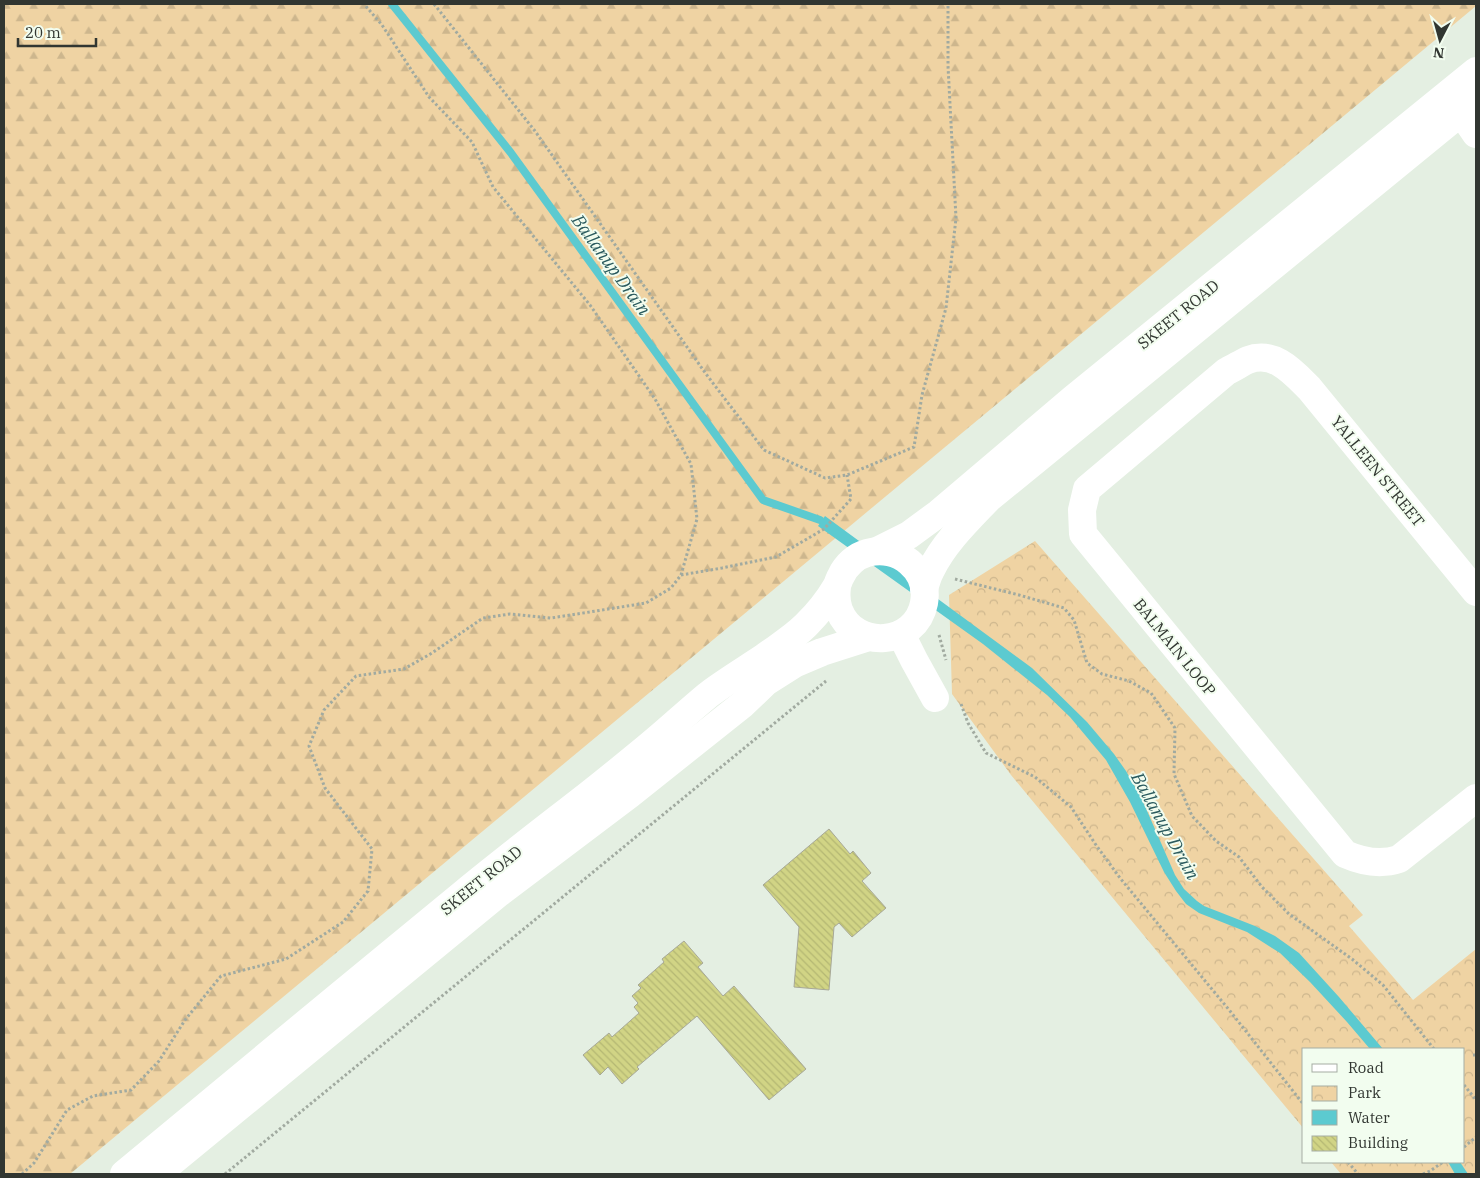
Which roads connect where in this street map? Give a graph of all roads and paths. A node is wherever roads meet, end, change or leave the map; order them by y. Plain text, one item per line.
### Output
1 (364, 4) edge
2 (434, 4) edge
3 (948, 4) edge
4 (1476, 71) edge
5 (1471, 115) edge
6 (1272, 358) joint
7 (847, 475) junction
8 (877, 551) junction
9 (681, 575) junction
10 (952, 577) dead end
11 (837, 587) junction
12 (924, 588) junction
13 (1476, 592) edge
14 (901, 634) junction
15 (939, 634) dead end
16 (869, 637) junction
17 (948, 665) dead end
18 (826, 681) dead end
19 (947, 699) joint
20 (1476, 798) edge
21 (1433, 1048) edge
22 (1465, 1086) edge
23 (1476, 1100) edge
24 (1302, 1102) edge
25 (1476, 1137) edge
26 (1465, 1146) edge
27 (1349, 1163) edge
28 (1442, 1163) edge
29 (22, 1174) edge
30 (124, 1174) edge
31 (158, 1174) edge
32 (225, 1174) edge
33 (1358, 1174) edge
34 (1423, 1174) edge

1 - 9 path
2 - 7 path
3 - 7 path
4 - 8 street, SKEET ROAD
5 - 12 street, SKEET ROAD
6 - 13 street, YALLEEN STREET
6 - 20 street, BALMAIN LOOP
7 - 9 path
8 - 11 street
8 - 12 street
9 - 29 path
10 - 21 path
11 - 16 street
11 - 30 street, SKEET ROAD
12 - 14 street
14 - 16 street
14 - 19 street
15 - 17 path
16 - 31 street, SKEET ROAD
18 - 32 path
19 - 24 path
22 - 23 path
25 - 26 path
27 - 33 path
28 - 34 path

